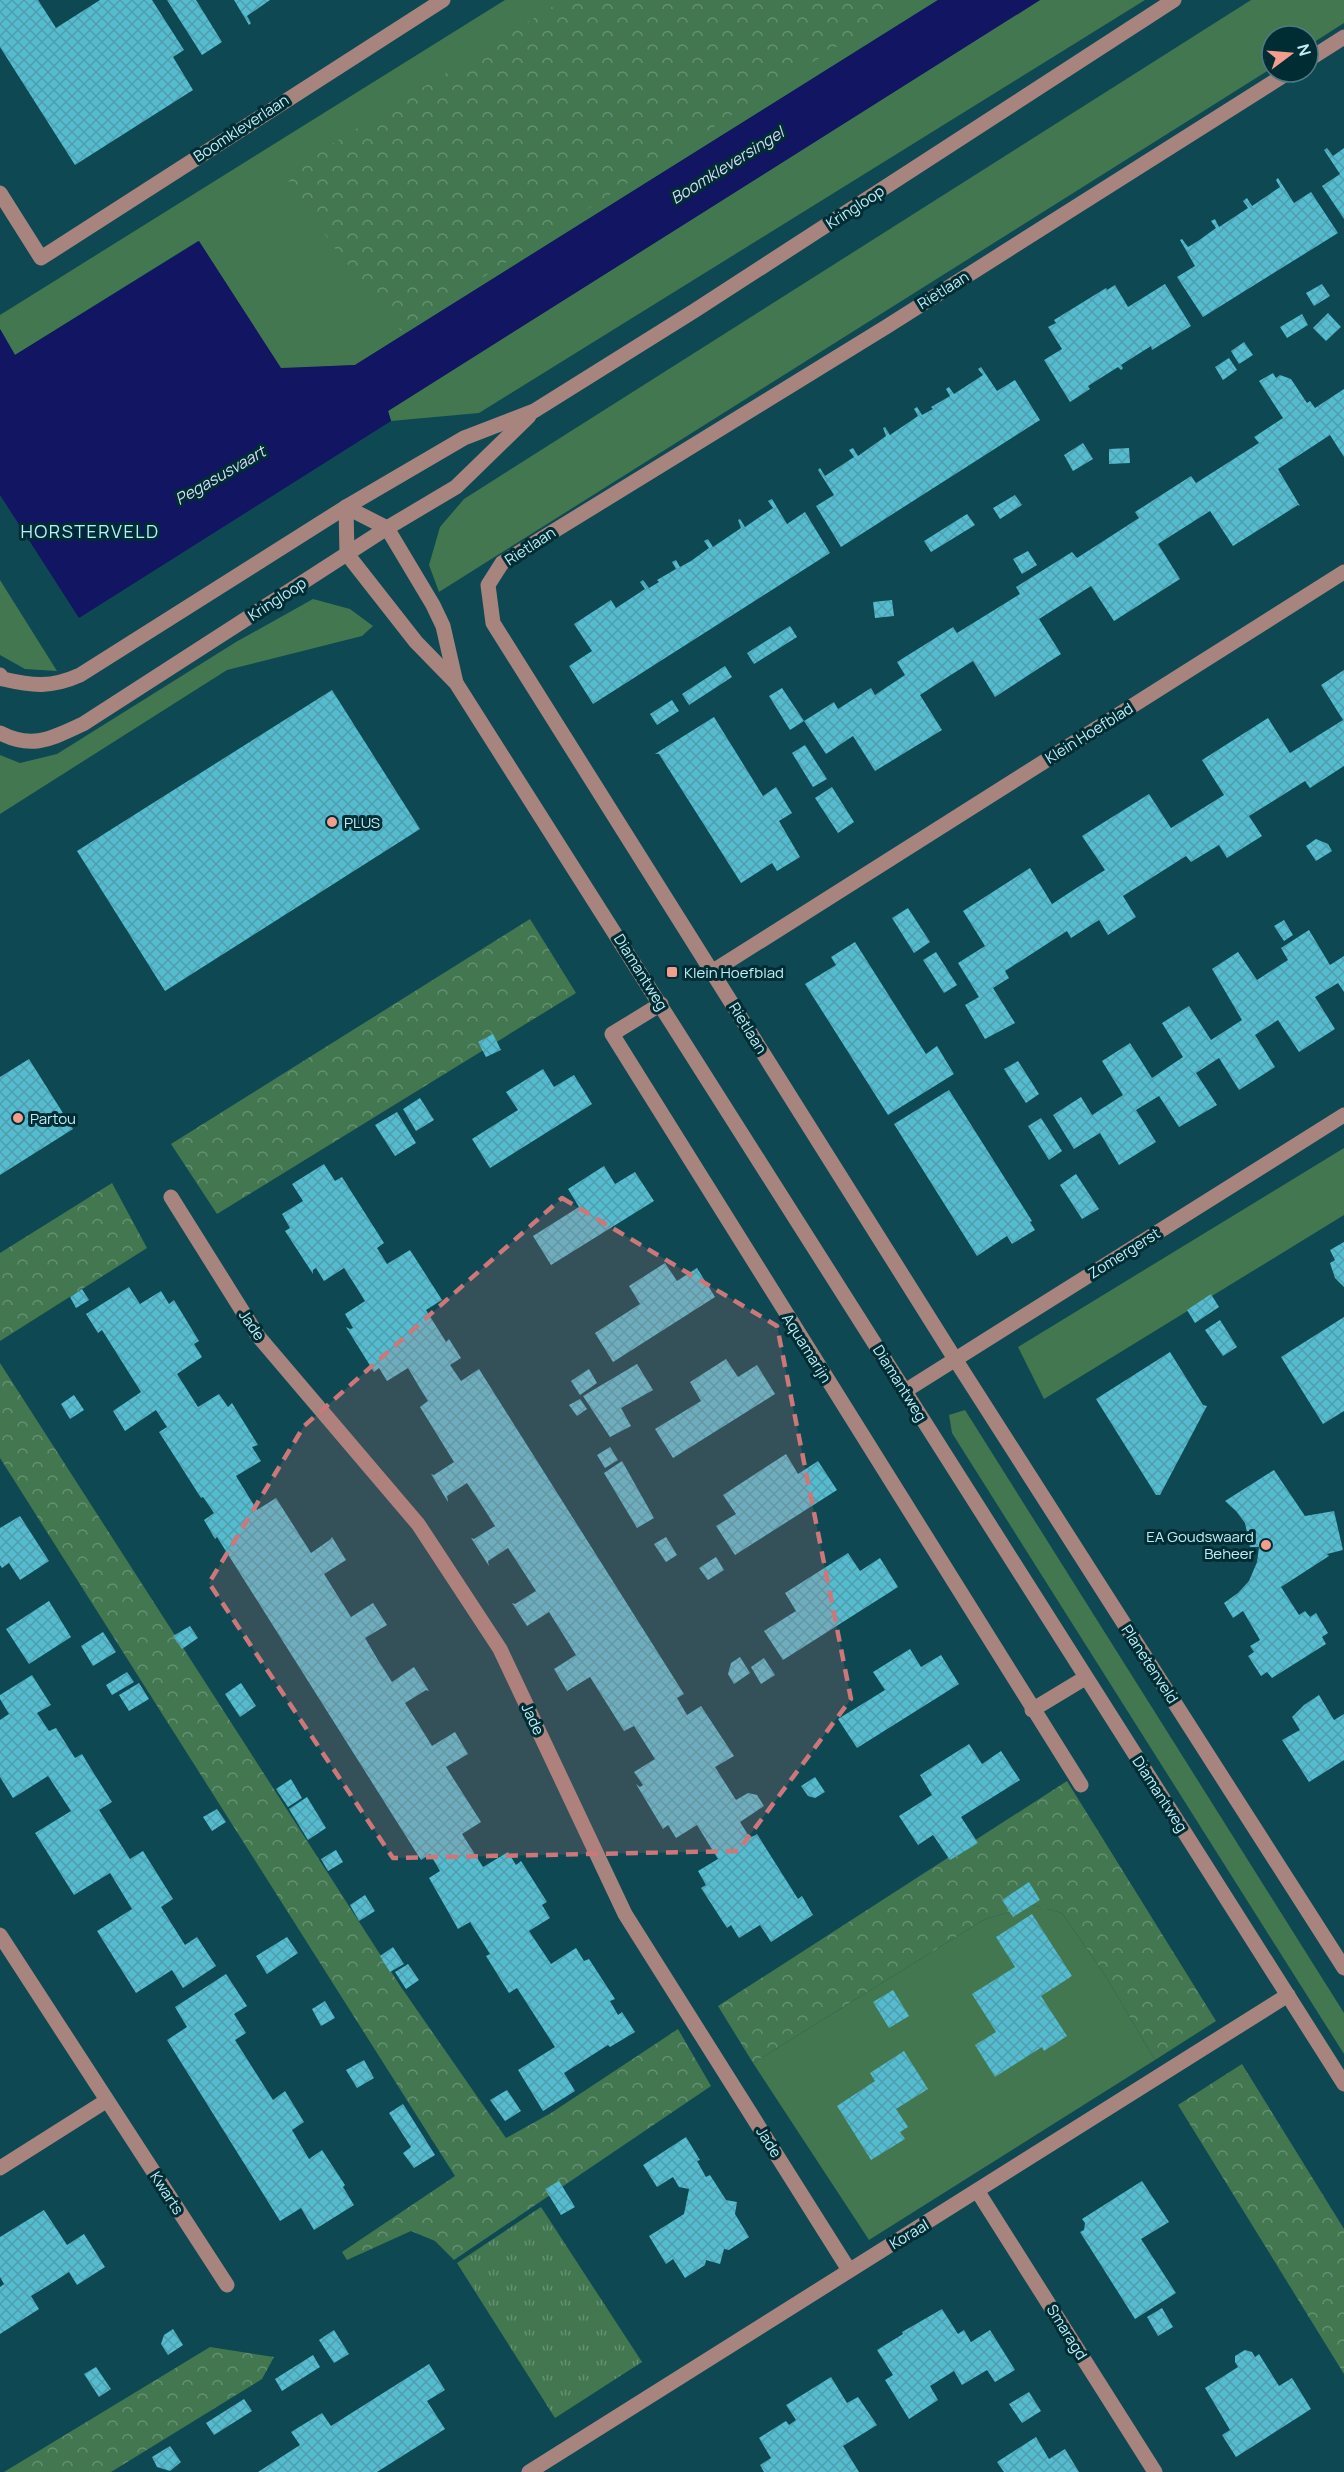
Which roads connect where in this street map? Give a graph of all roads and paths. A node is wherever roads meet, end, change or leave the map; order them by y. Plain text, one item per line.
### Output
1 (443, 0) edge
2 (1174, 0) edge
3 (1344, 37) edge
4 (1320, 52) edge
5 (1270, 84) edge
6 (0, 194) edge
7 (534, 411) junction
8 (346, 507) junction
9 (387, 528) junction
10 (347, 554) junction
11 (1344, 572) edge
12 (0, 675) edge
13 (456, 683) junction
14 (0, 733) edge
15 (713, 971) junction
16 (660, 1004) junction
17 (1344, 1115) edge
18 (171, 1197) dead end
19 (955, 1359) junction
20 (905, 1391) junction
21 (1085, 1678) junction
22 (1032, 1710) junction
23 (1081, 1785) dead end
24 (0, 1935) edge
25 (1344, 1968) edge
26 (1288, 1995) junction
27 (1344, 2084) edge
28 (106, 2101) junction
29 (0, 2168) edge
30 (978, 2192) junction
31 (849, 2270) junction
32 (227, 2285) dead end
33 (529, 2472) edge
34 (1155, 2472) edge

1 - 6 street, Boomkleverlaan
2 - 7 street, Kringloop
3 - 4 street
5 - 15 street, Rietlaan
7 - 8 street, Kringloop
7 - 9 street, Kringloop
8 - 9 street
8 - 10 street
8 - 12 street, Kringloop
9 - 10 street, Kringloop
9 - 13 street, Diamantweg
10 - 13 street, Diamantweg
10 - 14 street, Kringloop
11 - 15 street, Klein Hoefblad
13 - 16 street, Diamantweg
15 - 19 street, Rietlaan
16 - 20 street, Diamantweg
16 - 22 street, Aquamarijn
17 - 19 street, Zomergerst
18 - 31 street, Jade
19 - 20 street, Zomergerst
19 - 25 street, Planetenveld
20 - 21 street, Diamantweg
21 - 22 street
21 - 26 street, Diamantweg
22 - 23 street, Aquamarijn
24 - 28 street, Kwarts
26 - 27 street, Diamantweg
26 - 30 street, Koraal
28 - 29 street
28 - 32 street, Kwarts
30 - 31 street, Koraal
30 - 34 street, Smaragd
31 - 33 street, Koraal

